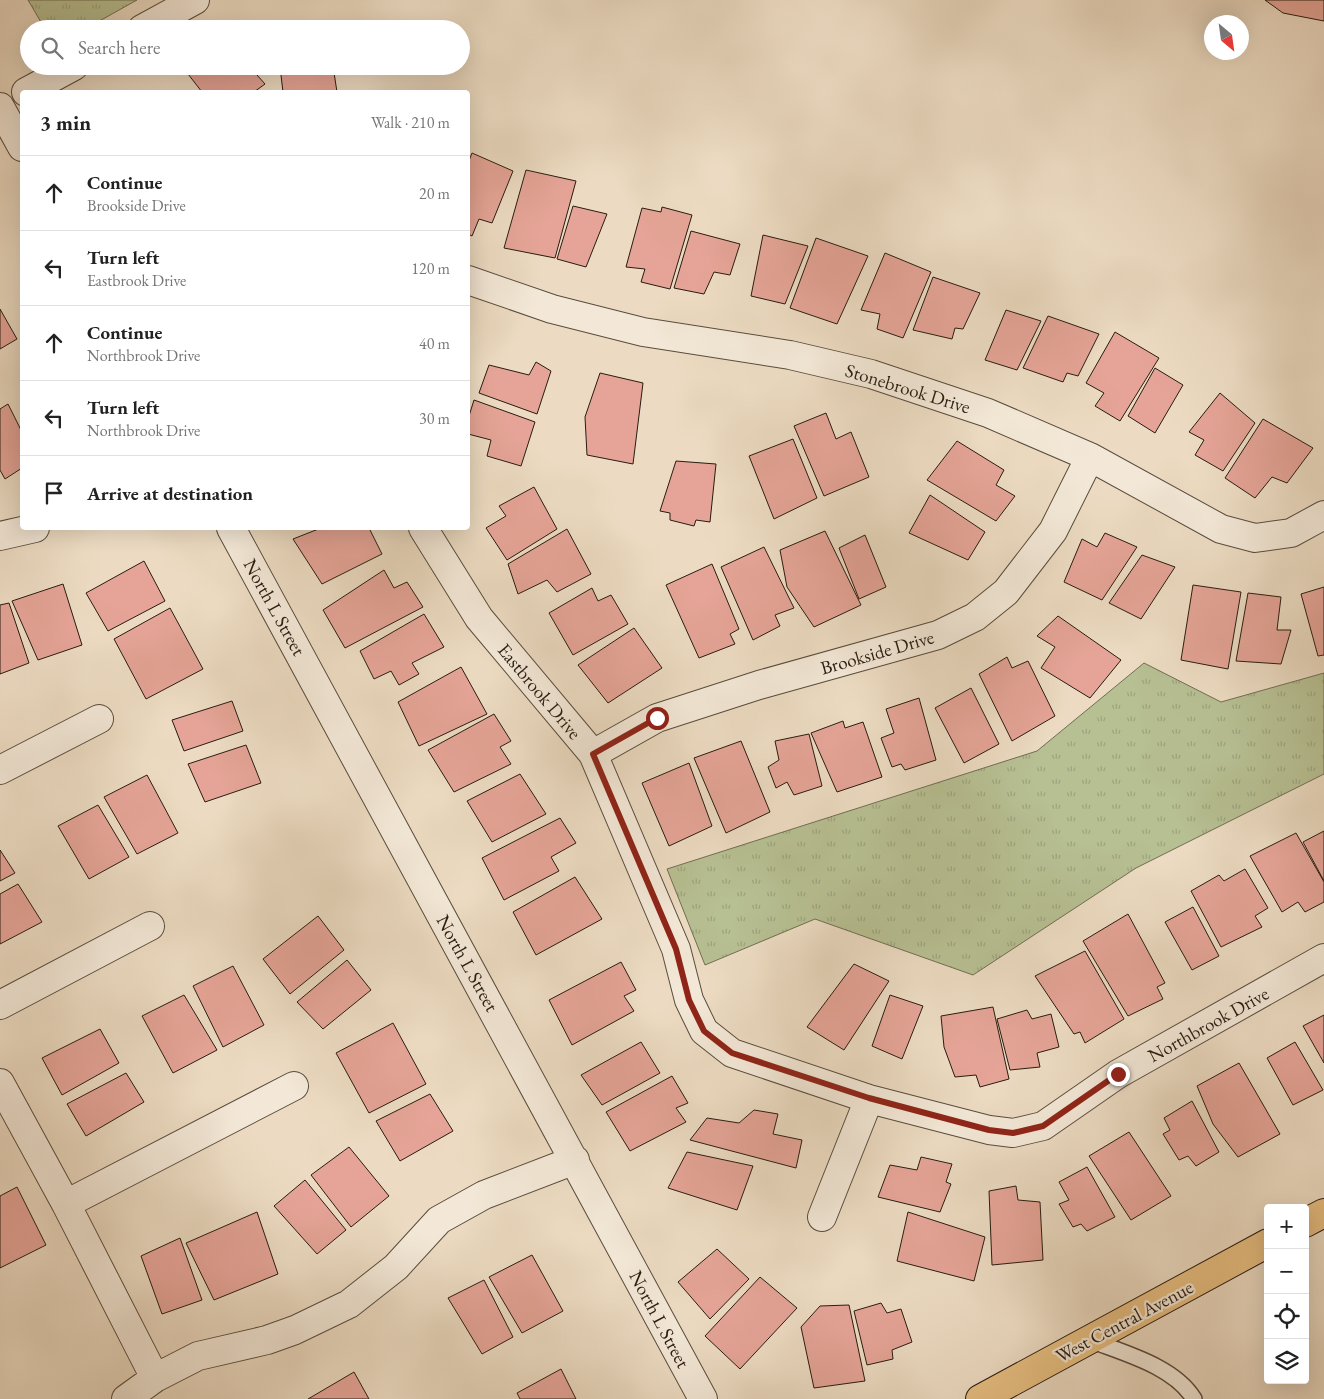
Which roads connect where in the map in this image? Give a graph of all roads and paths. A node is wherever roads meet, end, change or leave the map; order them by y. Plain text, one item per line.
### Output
1 (194, 0) edge
2 (158, 20) edge
3 (57, 75) edge
4 (30, 90) edge
5 (20, 95) edge
6 (0, 107) edge
7 (20, 143) edge
8 (470, 281) edge
9 (1090, 457) junction
10 (1324, 515) edge
11 (26, 530) edge
12 (232, 530) edge
13 (424, 530) edge
14 (0, 536) edge
15 (99, 719) dead end
16 (593, 754) junction
17 (0, 770) edge
18 (150, 926) dead end
19 (1324, 958) edge
20 (0, 1005) edge
21 (0, 1083) edge
22 (294, 1086) dead end
23 (869, 1098) junction
24 (575, 1160) junction
25 (66, 1204) junction
26 (1324, 1213) edge
27 (822, 1217) dead end
28 (1309, 1221) edge
29 (1264, 1246) edge
30 (1090, 1340) junction
31 (155, 1378) junction
32 (126, 1399) edge
33 (703, 1399) edge
34 (980, 1399) edge
35 (1194, 1399) edge

1 - 2 street
3 - 4 street
5 - 6 street
6 - 7 street
8 - 9 street, Stonebrook Drive
9 - 10 street, Stonebrook Drive
9 - 16 street, Brookside Drive
11 - 14 street
12 - 24 street, North L Street
13 - 16 street, Eastbrook Drive
15 - 17 street
16 - 23 street, Eastbrook Drive
18 - 20 street
19 - 23 street, Northbrook Drive
21 - 25 street
22 - 25 street
23 - 27 street
24 - 31 street
24 - 33 street, North L Street
25 - 31 street
26 - 28 main road
29 - 30 main road, West Central Avenue
30 - 34 main road, West Central Avenue
30 - 35 lane
31 - 32 street

